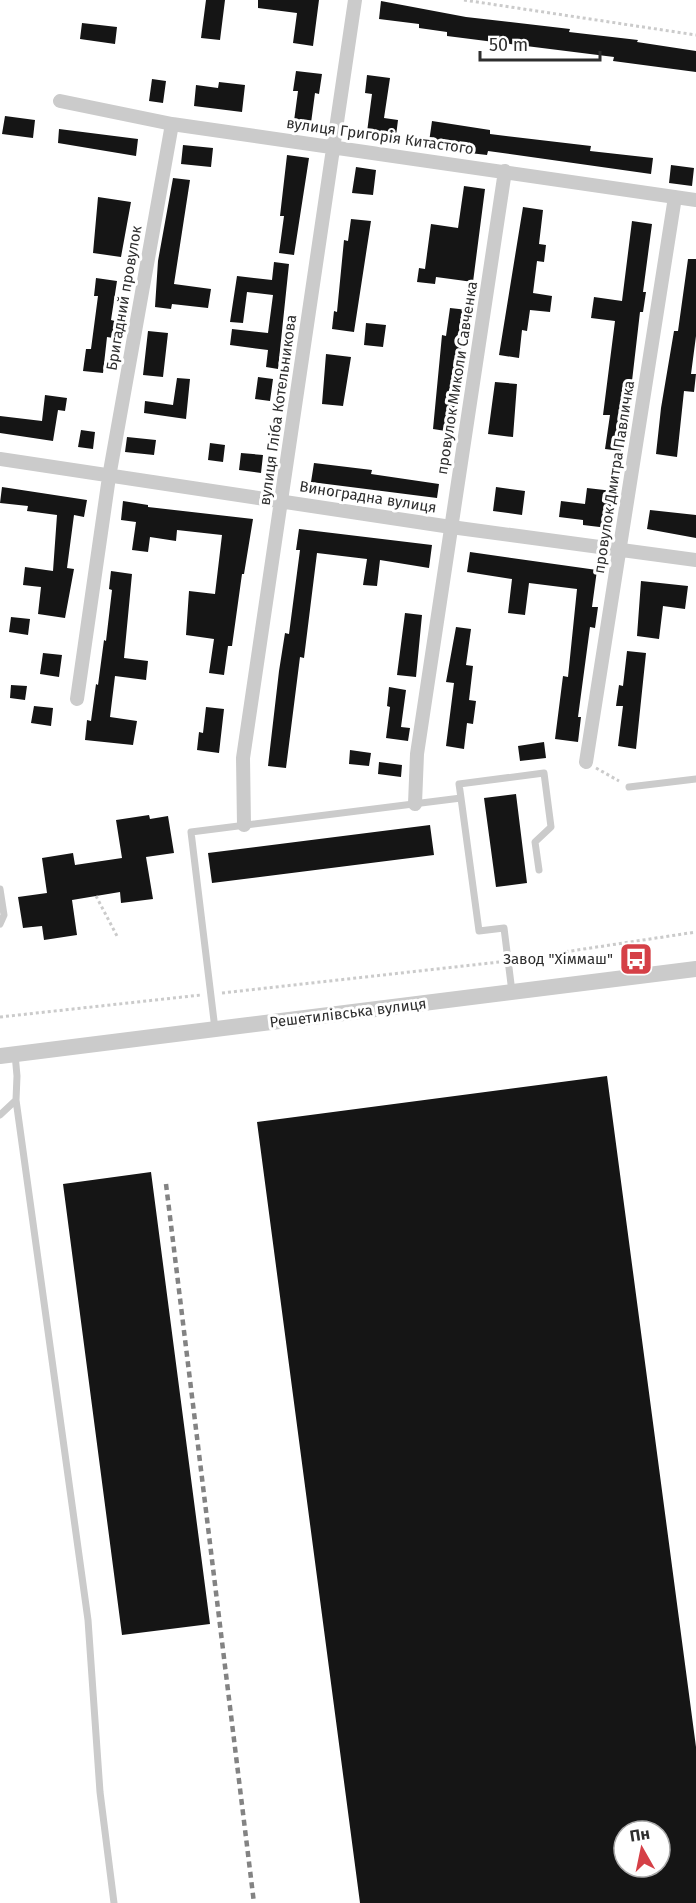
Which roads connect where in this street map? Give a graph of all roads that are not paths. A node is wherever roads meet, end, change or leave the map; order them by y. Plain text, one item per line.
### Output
1 (355, 0) edge
2 (60, 101) dead end
3 (172, 124) junction
4 (334, 146) junction
5 (506, 171) junction
6 (675, 197) junction
7 (696, 200) edge
8 (0, 459) edge
9 (109, 477) junction
10 (281, 500) junction
11 (452, 527) junction
12 (620, 550) junction
13 (696, 560) edge
14 (77, 699) dead end
15 (586, 762) road end
16 (696, 779) edge
17 (629, 787) road end
18 (461, 798) junction
19 (415, 804) junction
20 (244, 825) junction
21 (539, 870) dead end
22 (0, 889) edge
23 (0, 924) edge
24 (696, 969) edge
25 (512, 992) junction
26 (215, 1029) junction
27 (4, 1055) edge
28 (16, 1100) junction
29 (0, 1116) edge
30 (114, 1903) edge

1 - 4 street, вулиця Гліба Котельникова
2 - 3 street, вулиця Григорія Китастого
3 - 4 street, вулиця Григорія Китастого
3 - 9 street, Бригадний провулок
4 - 5 street, вулиця Григорія Китастого
4 - 10 street, вулиця Гліба Котельникова
5 - 6 street, вулиця Григорія Китастого
5 - 11 street, провулок Миколи Савченка
6 - 7 street, вулиця Григорія Китастого
6 - 12 street, провулок Дмитра Павличка
8 - 9 street, Виноградна вулиця
9 - 10 street, Виноградна вулиця
9 - 14 street, Бригадний провулок
10 - 11 street, Виноградна вулиця
10 - 20 street, вулиця Гліба Котельникова
11 - 12 street, Виноградна вулиця
11 - 19 street, провулок Миколи Савченка
12 - 13 street, Виноградна вулиця
12 - 15 street, провулок Дмитра Павличка
16 - 17 lane
18 - 19 lane
18 - 21 lane
18 - 25 lane
19 - 20 lane
20 - 26 lane
22 - 23 lane
24 - 25 street, Решетилівська вулиця
25 - 26 street, Решетилівська вулиця
26 - 27 street, Решетилівська вулиця
27 - 28 lane
28 - 29 lane
28 - 30 lane

